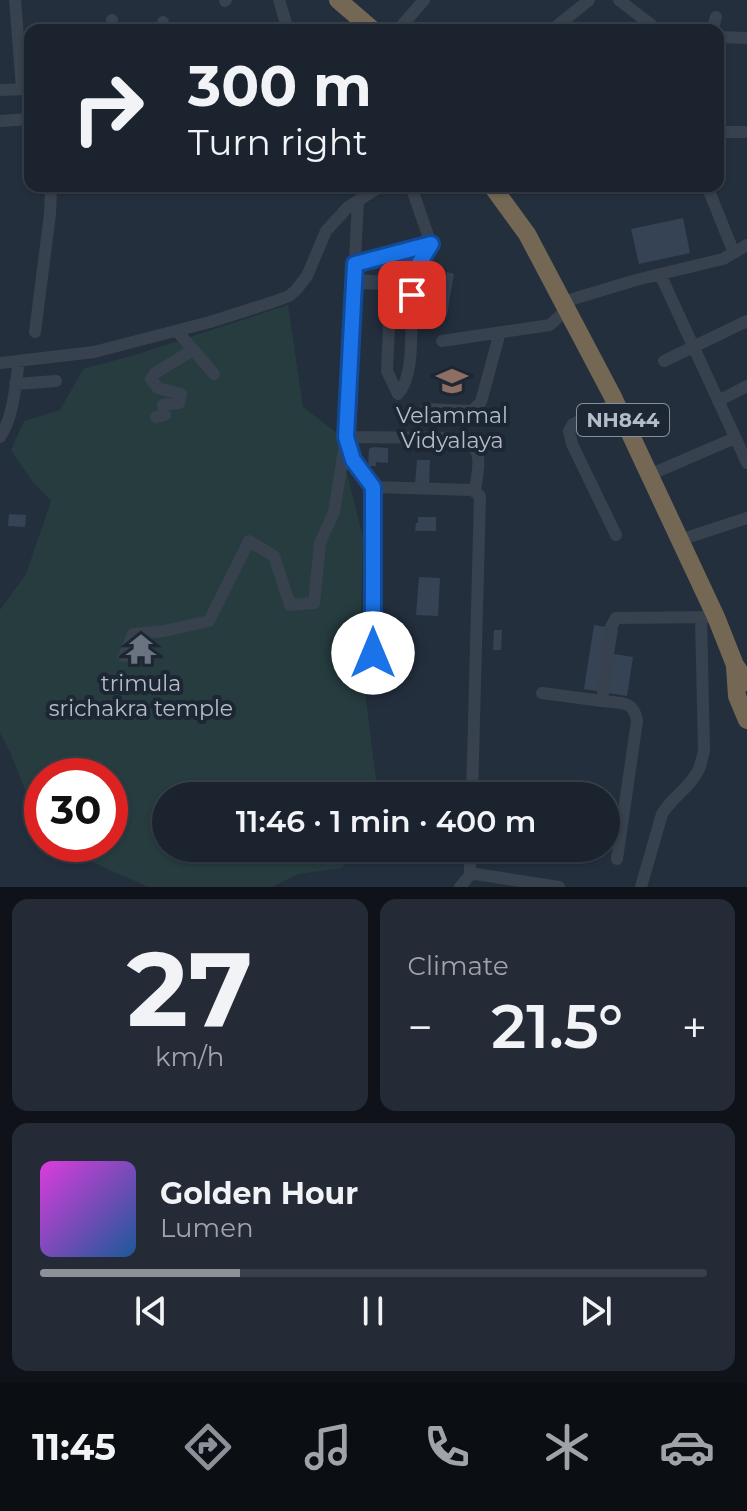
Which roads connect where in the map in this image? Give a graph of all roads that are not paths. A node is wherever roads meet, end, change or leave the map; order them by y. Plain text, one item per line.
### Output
1 (15, 0) edge
2 (279, 0) edge
3 (338, 0) edge
4 (424, 0) edge
5 (619, 0) edge
6 (583, 1) edge
7 (716, 17) dead end
8 (286, 24) edge
9 (366, 24) edge
10 (403, 24) edge
11 (562, 24) edge
12 (650, 24) edge
13 (714, 24) edge
14 (724, 37) edge
15 (747, 38) edge
16 (24, 73) edge
17 (24, 89) edge
18 (0, 90) edge
19 (24, 119) edge
20 (0, 121) edge
21 (724, 132) edge
22 (747, 132) edge
23 (51, 192) edge
24 (372, 192) edge
25 (413, 192) edge
26 (498, 192) edge
27 (709, 192) edge
28 (358, 201) junction
29 (431, 244) junction
30 (747, 245) edge
31 (734, 253) junction
32 (392, 255) junction
33 (355, 264) junction
34 (660, 274) junction
35 (565, 306) junction
36 (747, 321) edge
37 (177, 331) junction
38 (35, 332) dead end
39 (500, 332) junction
40 (442, 341) dead end
41 (693, 346) junction
42 (193, 350) junction
43 (19, 361) junction
44 (664, 361) dead end
45 (0, 363) edge
46 (214, 374) dead end
47 (56, 381) dead end
48 (15, 384) junction
49 (747, 386) edge
50 (718, 401) junction
51 (615, 403) junction
52 (426, 409) dead end
53 (156, 417) dead end
54 (0, 437) edge
55 (346, 437) junction
56 (735, 438) junction
57 (746, 461) edge
58 (372, 472) dead end
59 (649, 475) junction
60 (373, 487) junction
61 (475, 490) junction
62 (747, 518) edge
63 (616, 535) dead end
64 (680, 540) junction
65 (709, 618) junction
66 (373, 653) dead end
67 (124, 656) dead end
68 (735, 665) junction
69 (747, 682) edge
70 (542, 693) dead end
71 (602, 701) junction
72 (747, 720) edge
73 (472, 782) edge
74 (620, 838) edge
75 (470, 862) edge
76 (470, 875) junction
77 (460, 887) edge
78 (559, 887) edge
79 (641, 887) edge

1 - 16 street
2 - 8 street
3 - 9 highway
4 - 10 street
5 - 12 street
6 - 11 street
7 - 13 street
14 - 15 street
17 - 18 street
19 - 20 street
21 - 22 street
23 - 38 street
24 - 28 street
25 - 29 street
26 - 35 highway, NH844
27 - 31 street
28 - 33 street
28 - 37 street
29 - 32 street
29 - 32 street
30 - 31 street
31 - 34 street
32 - 33 street
33 - 55 street
34 - 35 street
34 - 41 street
35 - 39 street
35 - 51 highway, NH844
36 - 41 street
37 - 42 street
37 - 43 street
39 - 40 street
39 - 52 street
41 - 44 street
41 - 50 street
42 - 46 street
42 - 53 street
43 - 45 street
43 - 48 street
47 - 48 street
48 - 54 street
49 - 50 street
50 - 56 street
51 - 59 highway, NH844
51 - 63 street
55 - 60 street
55 - 61 street
55 - 67 street
56 - 57 street
56 - 59 street
58 - 60 street
59 - 64 highway, NH844
60 - 61 street
60 - 66 street
61 - 73 street
62 - 64 street
64 - 65 highway, NH844
65 - 68 highway, NH844
65 - 71 street
65 - 79 street
68 - 69 highway, NH844
68 - 72 highway, NH844
70 - 71 street
71 - 74 street
75 - 76 street
76 - 77 street
76 - 78 street

